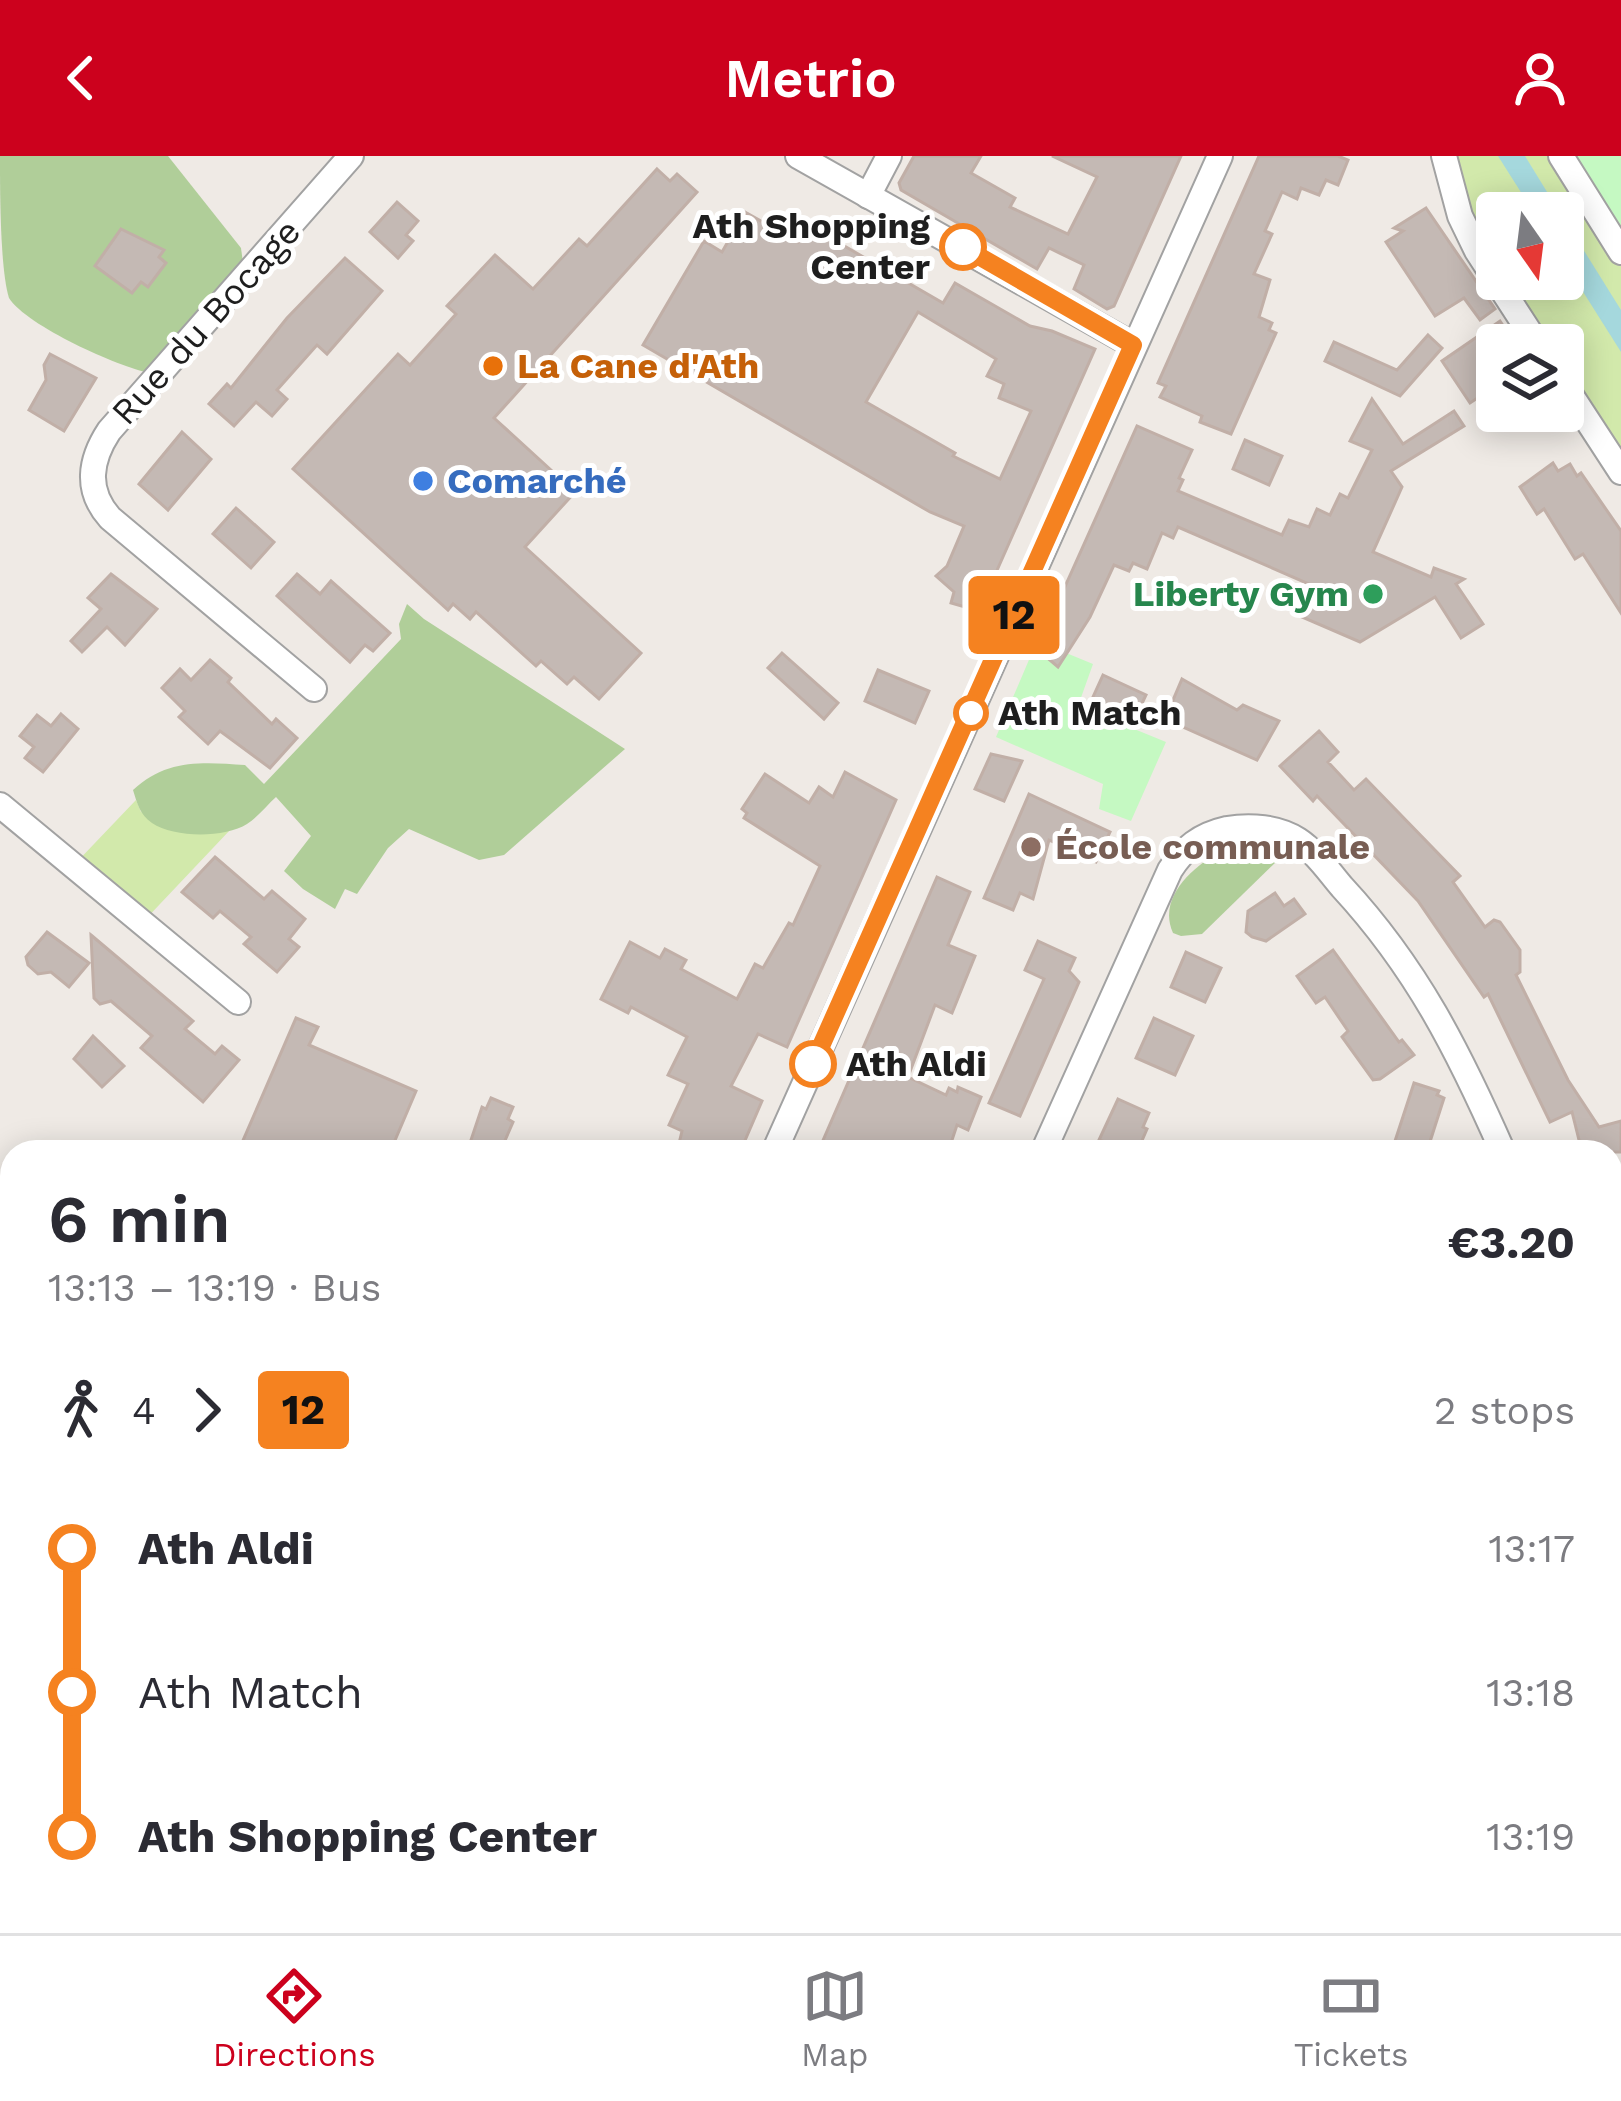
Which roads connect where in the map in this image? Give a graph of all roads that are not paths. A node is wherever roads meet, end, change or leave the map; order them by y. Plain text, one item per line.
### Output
1 (351, 156) edge
2 (798, 156) edge
3 (889, 156) edge
4 (1220, 156) edge
5 (1444, 156) edge
6 (1561, 156) edge
7 (868, 196) junction
8 (1621, 252) edge
9 (1524, 324) edge
10 (1133, 345) junction
11 (1584, 415) edge
12 (1621, 472) edge
13 (314, 689) dead end
14 (0, 805) edge
15 (238, 1002) dead end
16 (779, 1140) edge
17 (1048, 1140) edge
18 (1498, 1140) edge

1 - 13 street, Rue du Bocage
2 - 7 street
3 - 7 street
4 - 10 street
5 - 9 street
6 - 8 street
7 - 10 street
10 - 16 street
11 - 12 street
14 - 15 street
17 - 18 street

